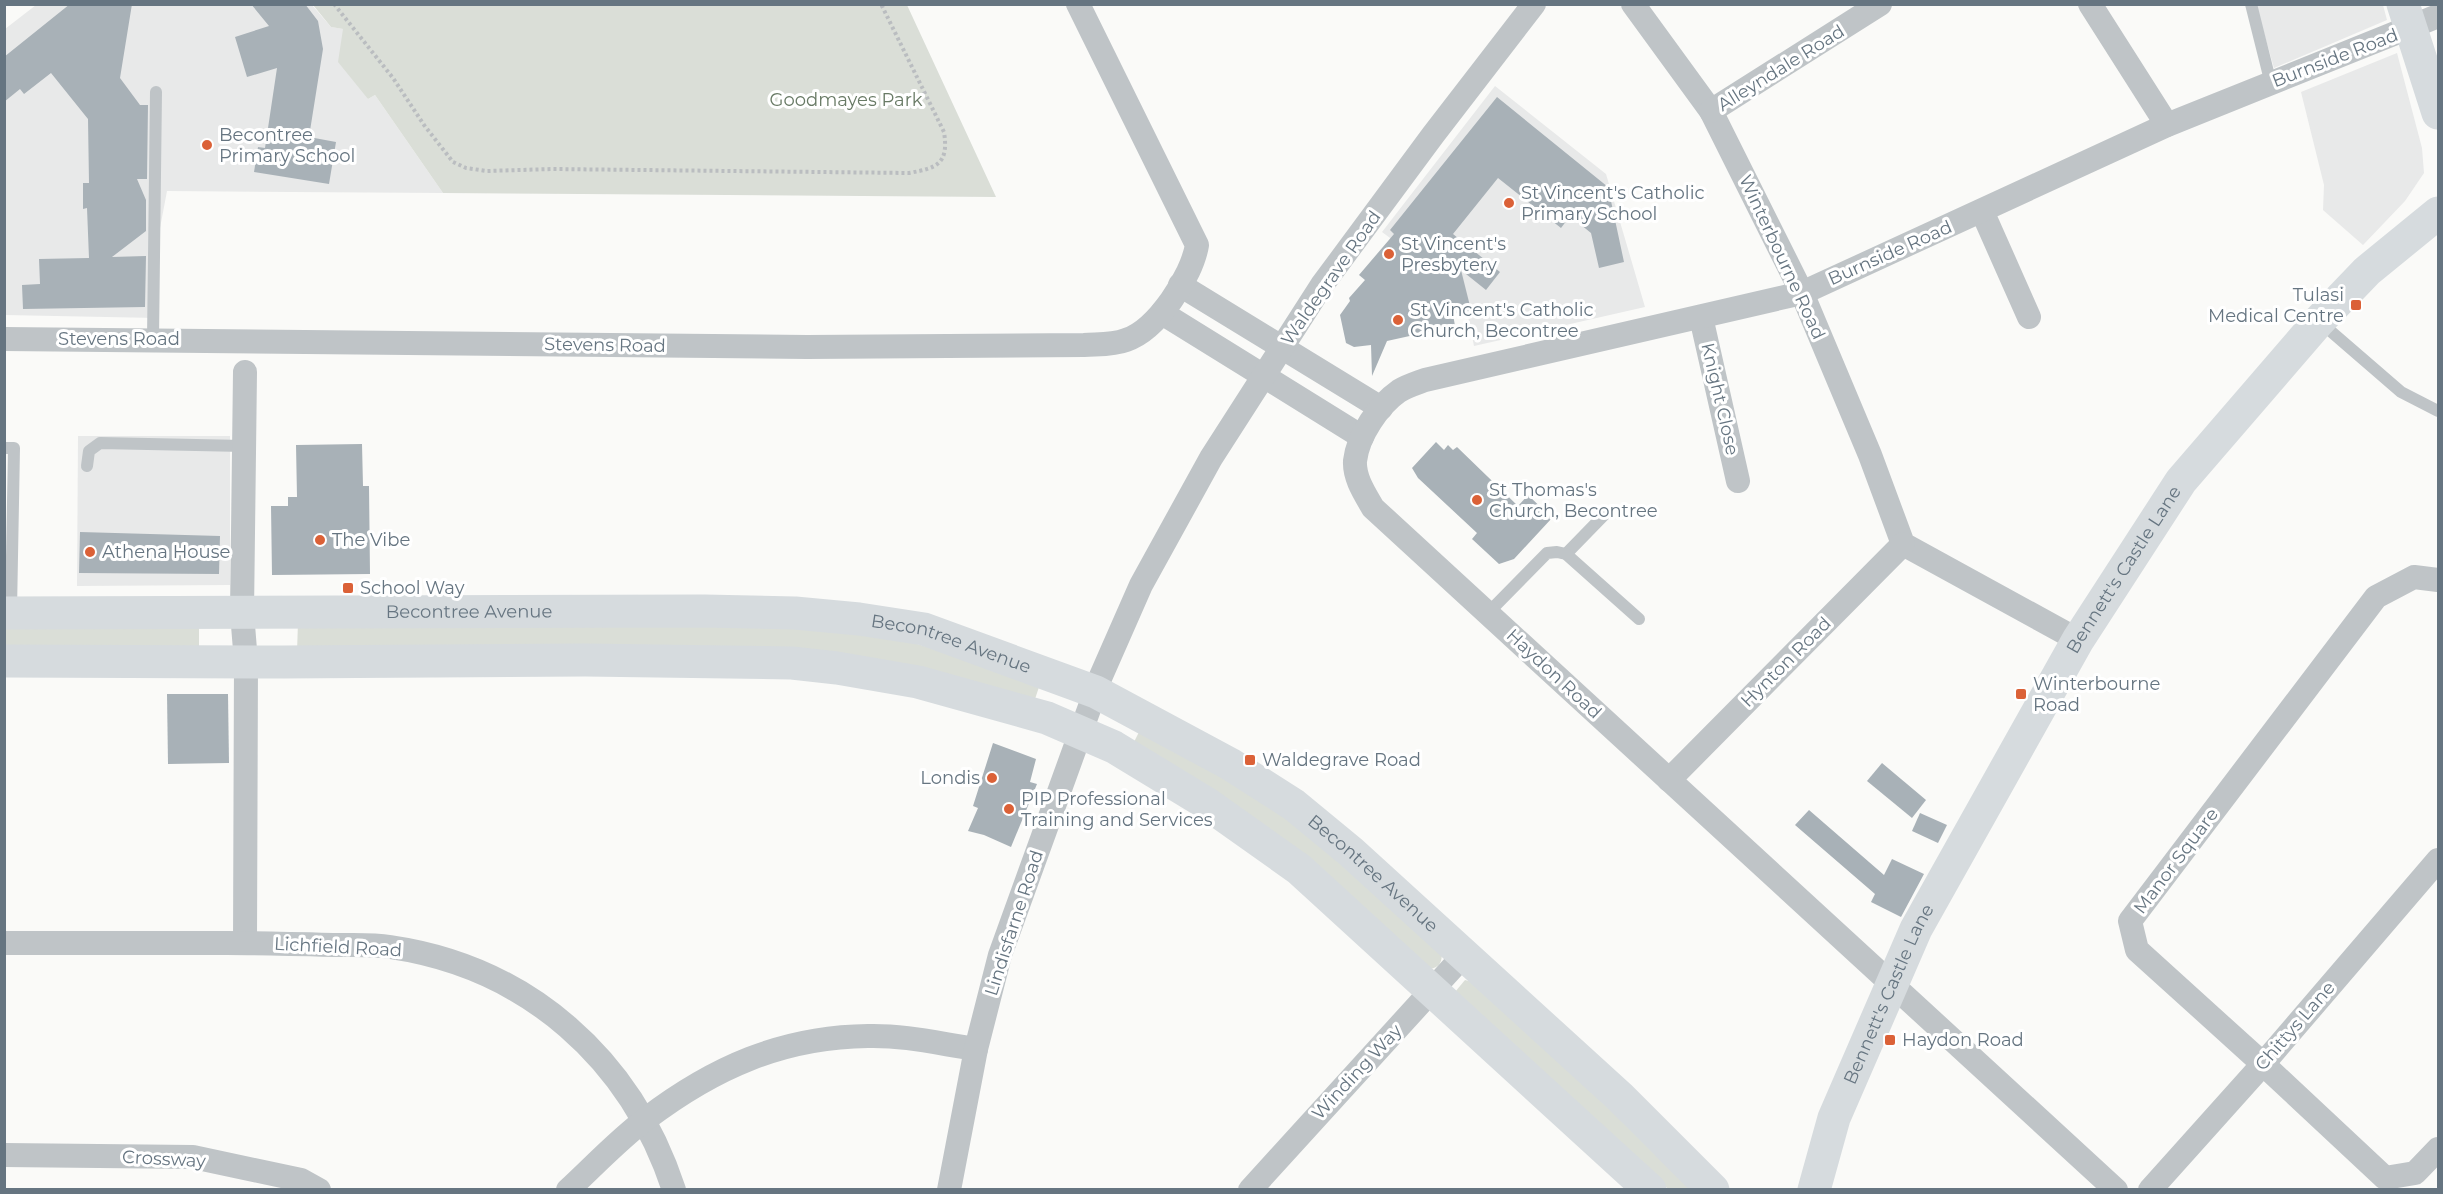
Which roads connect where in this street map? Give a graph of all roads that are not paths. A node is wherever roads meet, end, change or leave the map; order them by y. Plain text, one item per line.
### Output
1 (1078, 4) edge
2 (1534, 4) edge
3 (1633, 4) edge
4 (1880, 4) edge
5 (2090, 4) edge
6 (2251, 4) edge
7 (2418, 16) edge
8 (2271, 84) junction
9 (156, 92) dead end
10 (1712, 111) junction
11 (2439, 113) edge
12 (2167, 125) junction
13 (1982, 211) junction
14 (2439, 213) edge
15 (1180, 285) junction
16 (1802, 293) junction
17 (1162, 313) junction
18 (1701, 317) junction
19 (2030, 317) dead end
20 (2319, 321) junction
21 (4, 339) edge
22 (153, 339) junction
23 (1282, 348) junction
24 (244, 372) dead end
25 (1264, 376) junction
26 (1381, 408) junction
27 (2439, 411) edge
28 (1362, 437) junction
29 (244, 446) junction
30 (4, 448) edge
31 (1355, 462) joint
32 (87, 466) dead end
33 (1738, 481) dead end
34 (1605, 514) dead end
35 (1903, 544) junction
36 (1566, 554) junction
37 (2439, 580) edge
38 (8, 613) edge
39 (242, 613) junction
40 (1488, 613) junction
41 (1639, 619) dead end
42 (2078, 640) junction
43 (4, 661) edge
44 (246, 662) junction
45 (1096, 692) junction
46 (1081, 732) junction
47 (1669, 780) junction
48 (2439, 860) edge
49 (4, 943) edge
50 (246, 943) junction
51 (1464, 955) junction
52 (1892, 984) junction
53 (1432, 991) junction
54 (976, 1049) junction
55 (2263, 1064) junction
56 (644, 1120) junction
57 (2439, 1149) edge
58 (4, 1155) edge
59 (319, 1190) edge
60 (568, 1190) edge
61 (674, 1190) edge
62 (949, 1190) edge
63 (1250, 1190) edge
64 (1650, 1190) edge
65 (1713, 1190) edge
66 (1814, 1190) edge
67 (2116, 1190) edge
68 (2150, 1190) edge

1 - 15 street, Stevens Road
2 - 23 street, Waldegrave Road
3 - 10 street, Winterbourne Road
4 - 10 street, Alleyndale Road
5 - 12 street
6 - 8 lane
7 - 8 street, Burnside Road
7 - 11 street
8 - 12 street, Burnside Road
9 - 22 lane
10 - 16 street, Winterbourne Road
12 - 13 street, Burnside Road
13 - 16 street, Burnside Road
13 - 19 street
14 - 20 street, Bennett's Castle Lane
15 - 17 street, Stevens Road
15 - 23 street
16 - 18 street, Burnside Road
16 - 35 street, Winterbourne Road
17 - 22 street, Stevens Road
17 - 25 street
18 - 26 street, Burnside Road
18 - 33 street, Knight Close
20 - 27 lane
20 - 42 street, Bennett's Castle Lane
21 - 22 street, Stevens Road
23 - 25 street, Waldegrave Road
23 - 26 street
24 - 29 street
25 - 28 street
25 - 45 street, Waldegrave Road
26 - 28 street, Burnside Road
28 - 31 street, Burnside Road
29 - 32 lane
29 - 39 street
30 - 38 lane
31 - 40 street, Haydon Road
34 - 36 lane
35 - 42 street
35 - 47 street, Hynton Road
36 - 40 lane
36 - 41 lane
37 - 55 street, Manor Square
38 - 39 street, Becontree Avenue
39 - 44 street
39 - 45 street, Becontree Avenue
40 - 47 street, Haydon Road
42 - 52 street, Bennett's Castle Lane
43 - 44 street
44 - 46 street
44 - 50 street
45 - 46 street, Waldegrave Road
45 - 51 street, Becontree Avenue
46 - 53 street
46 - 54 street, Lindisfarne Road
47 - 52 street, Haydon Road
48 - 55 street, Chittys Lane
49 - 50 street, Lichfield Road
50 - 56 street, Lichfield Road
51 - 53 street, Winding Way
51 - 65 street, Becontree Avenue
52 - 66 street, Bennett's Castle Lane
52 - 67 street, Haydon Road
53 - 63 street, Winding Way
53 - 64 street
54 - 56 street
54 - 62 street, Lindisfarne Road
55 - 57 street, Manor Square
55 - 68 street, Chittys Lane
56 - 60 street
56 - 61 street, Lichfield Road
58 - 59 street, Crossway

